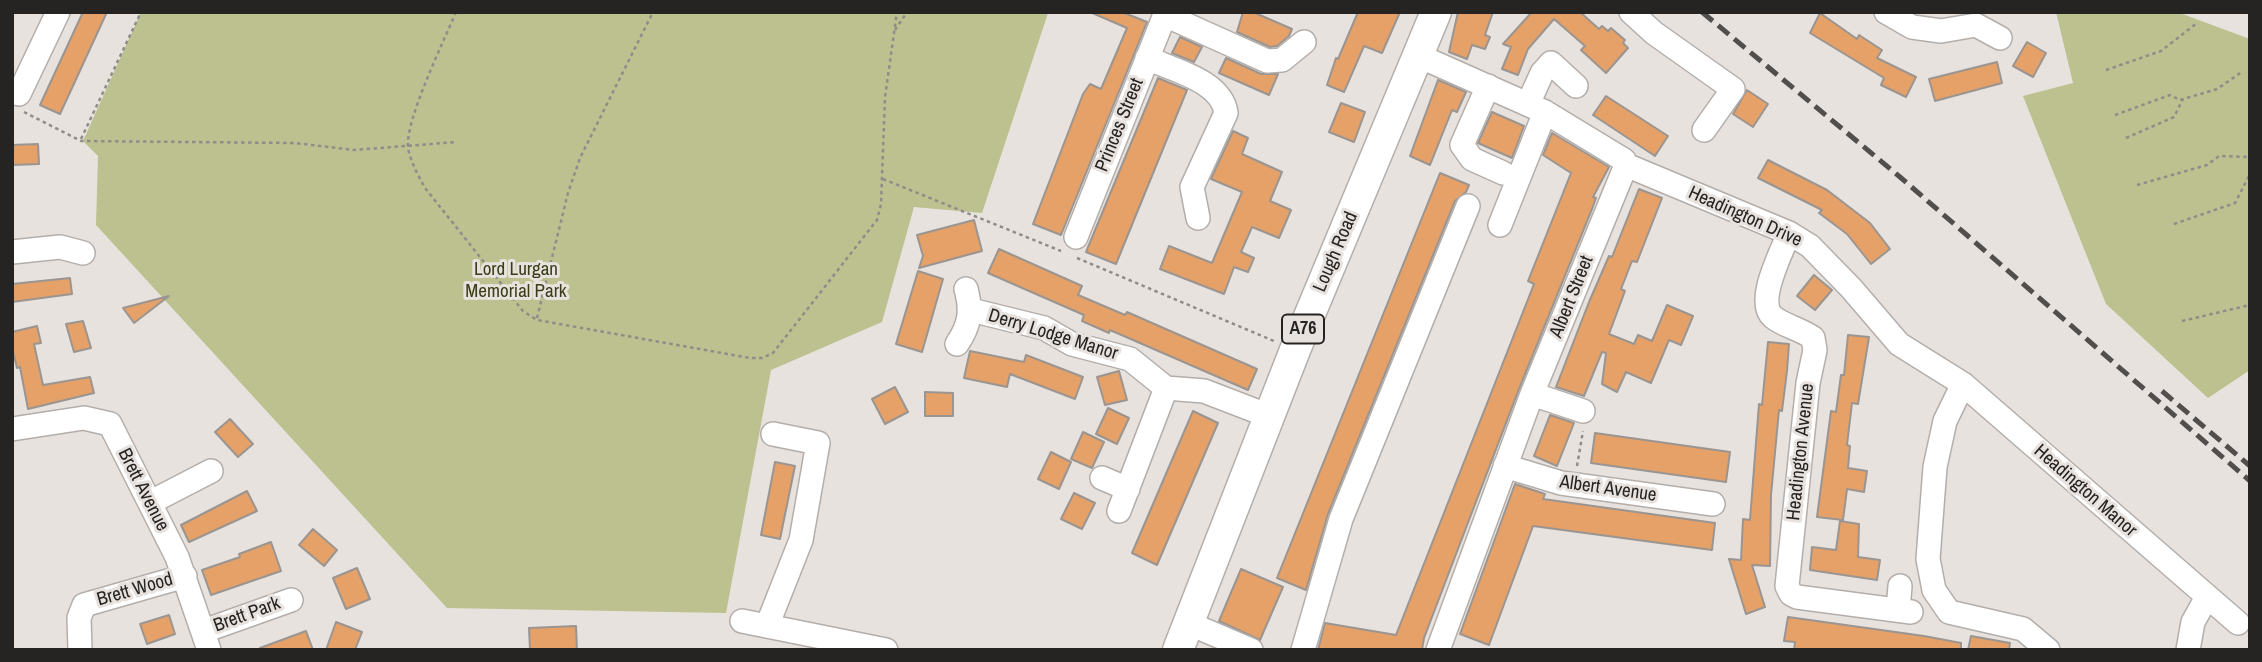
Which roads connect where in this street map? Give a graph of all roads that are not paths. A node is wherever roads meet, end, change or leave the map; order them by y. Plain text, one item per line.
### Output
1 (58, 12) edge
2 (1436, 12) edge
3 (1630, 12) edge
4 (1886, 12) edge
5 (1165, 13) edge
6 (2000, 38) dead end
7 (1304, 42) dead end
8 (1419, 57) junction
9 (1147, 58) junction
10 (1488, 86) junction
11 (1576, 86) dead end
12 (15, 93) edge
13 (1537, 108) junction
14 (1704, 130) dead end
15 (1626, 165) junction
16 (1503, 173) dead end
17 (1468, 206) dead end
18 (1198, 218) dead end
19 (1500, 225) dead end
20 (1789, 233) junction
21 (1073, 249) road end
22 (12, 252) edge
23 (83, 253) dead end
24 (1851, 288) joint
25 (957, 344) dead end
26 (1963, 384) junction
27 (1166, 388) junction
28 (1532, 394) junction
29 (1583, 411) road end
30 (1269, 416) junction
31 (12, 429) edge
32 (773, 434) dead end
33 (1505, 466) junction
34 (211, 471) dead end
35 (1102, 478) dead end
36 (1128, 489) junction
37 (151, 502) junction
38 (1713, 504) dead end
39 (1119, 511) dead end
40 (185, 576) junction
41 (1900, 586) dead end
42 (2207, 597) junction
43 (291, 600) dead end
44 (742, 621) dead end
45 (2238, 623) dead end
46 (767, 626) junction
47 (1183, 636) edge
48 (206, 641) edge
49 (812, 642) edge
50 (80, 650) edge
51 (887, 650) edge
52 (1251, 650) edge
53 (1303, 650) edge
54 (1438, 650) edge
55 (2048, 650) edge
56 (2188, 650) edge

1 - 12 street
2 - 8 main road, Lough Road / A76
3 - 14 street
4 - 6 street
5 - 7 street
5 - 9 street, Princes Street
8 - 10 street
8 - 30 main road, Lough Road / A76
9 - 18 street
9 - 21 street, Princes Street
10 - 13 street
10 - 16 street
11 - 13 street
13 - 15 street
13 - 19 street
15 - 20 street, Headington Drive
15 - 28 street, Albert Street
17 - 53 street
20 - 24 street, Headington Drive
20 - 41 street, Headington Avenue
22 - 23 street
24 - 26 street, Headington Manor
25 - 27 street, Derry Lodge Manor
26 - 42 street, Headington Manor
26 - 55 street
27 - 30 street
27 - 36 street
28 - 29 street
28 - 33 street, Albert Street
30 - 47 main road, Lough Road / A76
31 - 37 street, Brett Avenue
32 - 46 street
33 - 38 street, Albert Avenue
33 - 54 street, Albert Street
34 - 37 street
35 - 36 street
36 - 39 street
37 - 40 street, Brett Avenue
40 - 48 street, Brett Avenue
40 - 50 street, Brett Wood
42 - 45 street, Headington Manor
42 - 56 street
43 - 48 street, Brett Park
44 - 46 street
46 - 49 street
47 - 52 street
49 - 51 street

